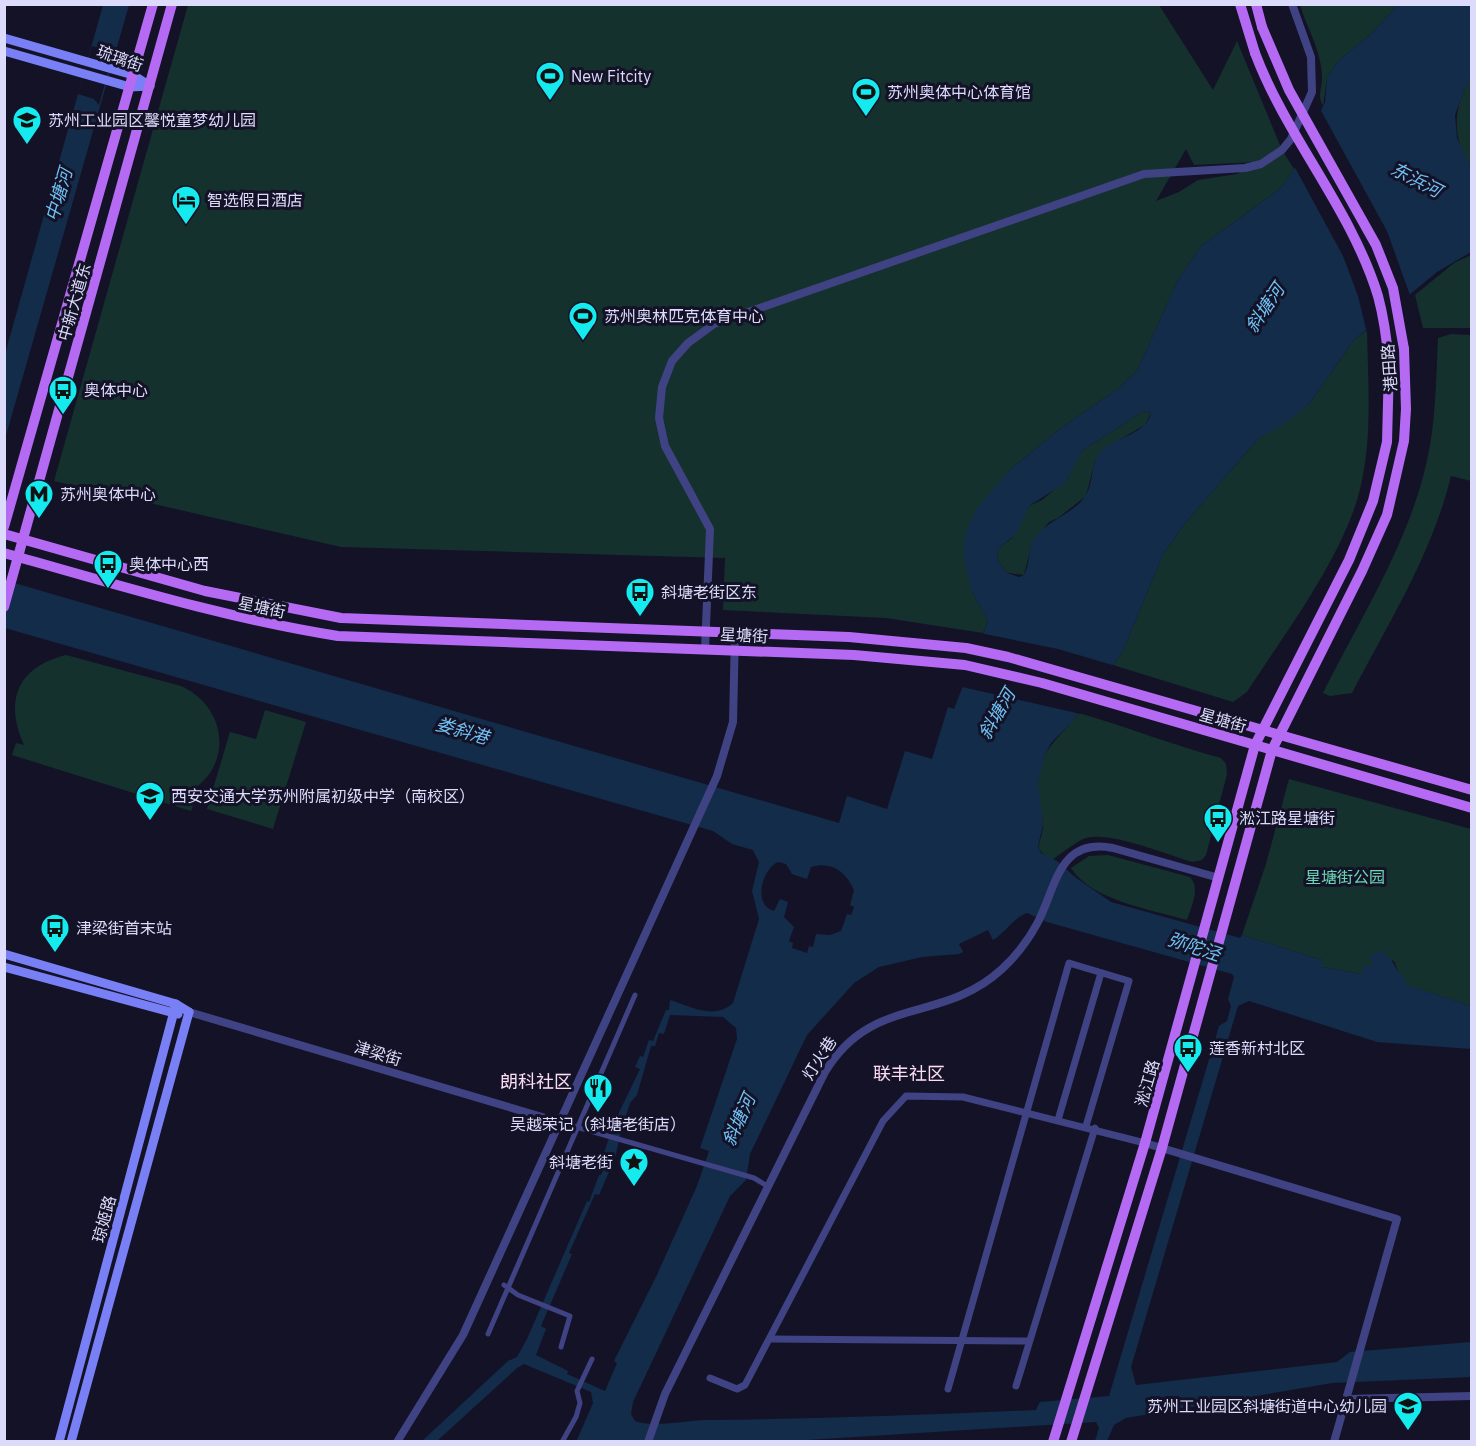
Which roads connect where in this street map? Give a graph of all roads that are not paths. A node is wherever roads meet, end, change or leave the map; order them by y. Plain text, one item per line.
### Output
1 (153, 4) edge
2 (172, 4) edge
3 (1240, 4) edge
4 (1256, 4) edge
5 (1292, 4) edge
6 (4, 38) edge
7 (4, 51) edge
8 (134, 75) junction
9 (150, 86) junction
10 (130, 87) junction
11 (4, 527) edge
12 (4, 534) edge
13 (22, 539) junction
14 (4, 553) edge
15 (18, 557) junction
16 (4, 607) edge
17 (706, 631) junction
18 (735, 632) junction
19 (705, 648) junction
20 (735, 650) junction
21 (1260, 730) junction
22 (1278, 734) junction
23 (1255, 744) junction
24 (1272, 750) junction
25 (1472, 790) edge
26 (1472, 808) edge
27 (1219, 878) junction
28 (4, 954) edge
29 (4, 967) edge
30 (1101, 973) junction
31 (635, 995) dead end
32 (176, 1004) junction
33 (189, 1012) junction
34 (173, 1015) junction
35 (1028, 1113) junction
36 (1058, 1120) junction
37 (559, 1122) junction
38 (1086, 1126) junction
39 (578, 1128) junction
40 (1095, 1128) junction
41 (1145, 1143) junction
42 (1162, 1148) junction
43 (769, 1187) junction
44 (506, 1286) junction
45 (488, 1334) dead end
46 (770, 1339) junction
47 (962, 1339) junction
48 (1029, 1341) junction
49 (561, 1347) dead end
50 (592, 1359) dead end
51 (710, 1378) dead end
52 (1016, 1386) dead end
53 (948, 1389) dead end
54 (1472, 1396) edge
55 (1347, 1399) junction
56 (59, 1442) edge
57 (71, 1442) edge
58 (397, 1442) edge
59 (562, 1442) edge
60 (648, 1442) edge
61 (1053, 1442) edge
62 (1071, 1442) edge
63 (1335, 1442) edge

1 - 8 main road, 中新大道东
2 - 9 main road, 中新大道东
3 - 21 main road, 港田路, bridge
4 - 22 main road, 港田路, bridge
5 - 17 street
6 - 8 main road, 琉璃街
7 - 10 main road, 琉璃街
8 - 9 main road, 琉璃街
8 - 10 main road, 中新大道东
9 - 10 main road, 琉璃街
9 - 13 main road, 中新大道东
10 - 11 main road, 中新大道东
12 - 13 main road, 星塘街
13 - 15 main road, 中新大道东
13 - 17 main road, 星塘街
14 - 15 main road, 星塘街
15 - 16 main road, 中新大道东
15 - 19 main road, 星塘街
17 - 18 main road, 星塘街
17 - 19 street
18 - 20 street
18 - 21 main road, 星塘街
19 - 20 main road, 星塘街
20 - 23 main road, 星塘街
20 - 37 street
21 - 22 main road, 星塘街
21 - 23 main road, 淞江路
22 - 24 main road, 淞江路
22 - 25 main road, 星塘街
23 - 24 main road, 星塘街
23 - 27 main road, 淞江路
24 - 26 main road, 星塘街
24 - 42 main road, 淞江路
27 - 41 main road, 淞江路
27 - 43 street, 灯火巷
28 - 32 main road, 津梁街
29 - 34 main road, 津梁街
30 - 35 street
30 - 36 street
30 - 38 street
31 - 39 street
32 - 33 main road, 津梁街
32 - 34 main road, 琼姬路
33 - 34 main road, 津梁街
33 - 37 street, 津梁街
33 - 57 main road, 琼姬路
34 - 56 main road, 琼姬路
35 - 36 street
35 - 46 street
35 - 47 street
36 - 38 street
37 - 39 street
37 - 58 street
38 - 40 street
39 - 43 street
39 - 44 street
40 - 41 street
40 - 48 street
41 - 42 street
41 - 61 main road, 淞江路
42 - 55 street
42 - 62 main road, 淞江路
43 - 60 street, 灯火巷
44 - 45 street
44 - 49 street
46 - 47 street
46 - 51 street
47 - 48 street
47 - 53 street
48 - 52 street
50 - 59 street
54 - 55 street
55 - 63 street

